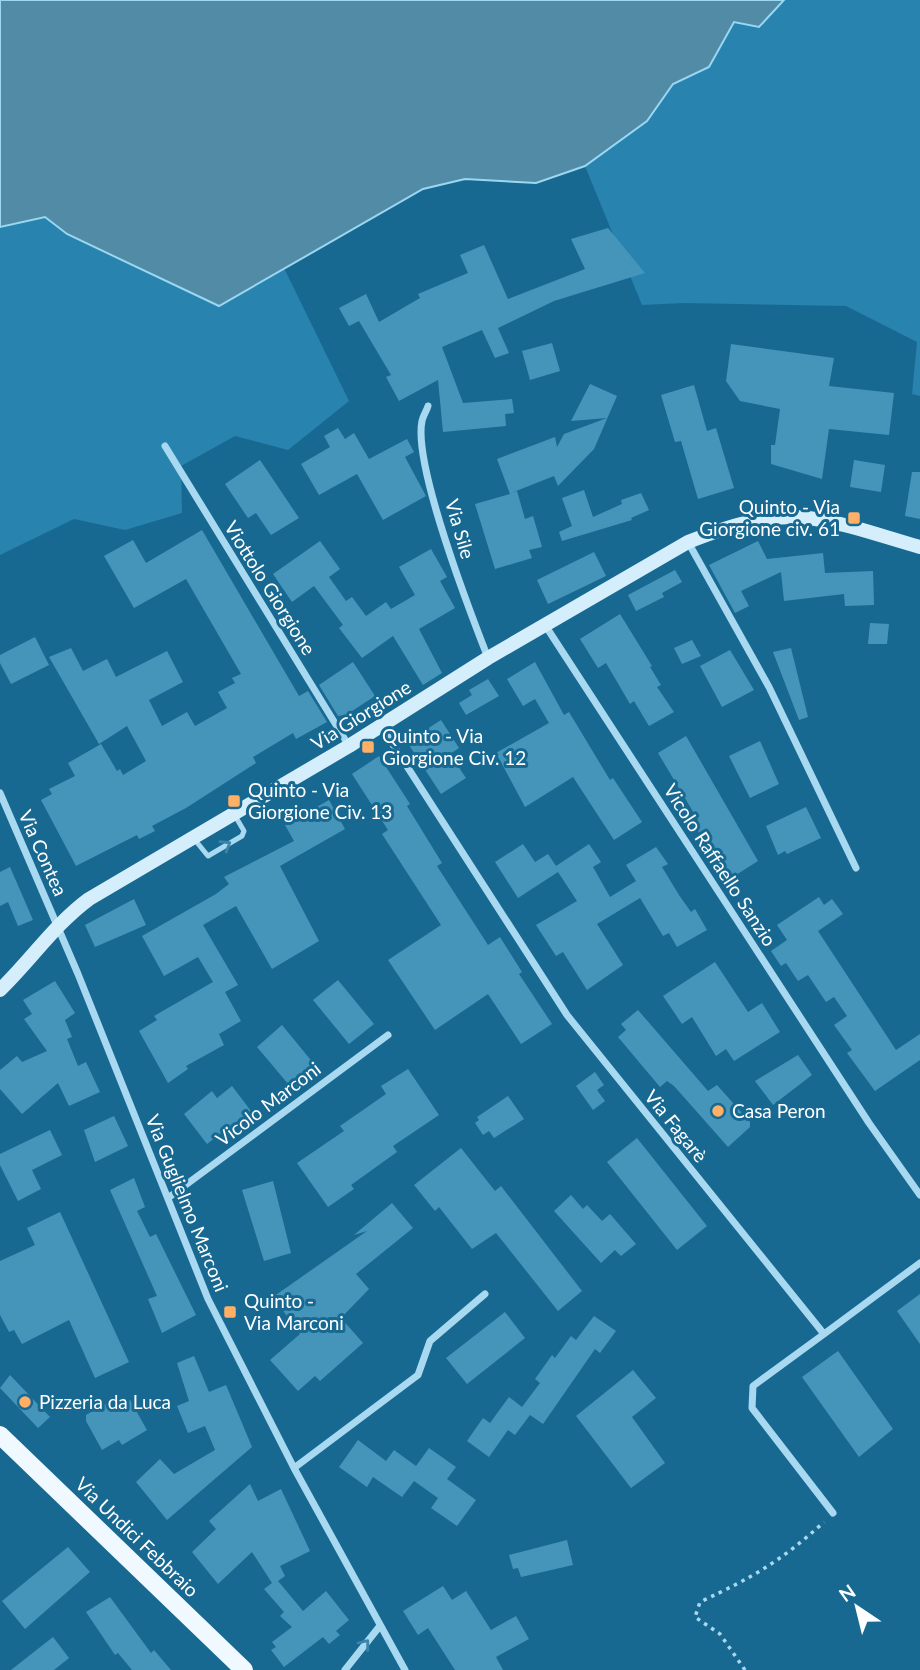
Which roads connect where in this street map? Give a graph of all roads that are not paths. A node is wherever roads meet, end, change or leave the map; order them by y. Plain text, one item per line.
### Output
1 (428, 406) dead end
2 (165, 446) dead end
3 (688, 541) junction
4 (920, 547) edge
5 (545, 624) junction
6 (488, 657) junction
7 (381, 726) junction
8 (349, 746) junction
9 (0, 793) edge
10 (233, 813) junction
11 (194, 837) junction
12 (856, 868) dead end
13 (57, 925) junction
14 (0, 990) edge
15 (388, 1035) dead end
16 (920, 1195) edge
17 (167, 1198) junction
18 (920, 1263) edge
19 (485, 1294) dead end
20 (824, 1334) junction
21 (0, 1435) edge
22 (295, 1468) junction
23 (833, 1513) road end
24 (379, 1626) junction
25 (244, 1670) edge
26 (345, 1670) edge
27 (405, 1670) edge

1 - 6 street, Via Sile
2 - 8 street, Viottolo Giorgione
3 - 4 street, Via Giorgione
3 - 5 street, Via Giorgione
3 - 12 street
5 - 6 street, Via Giorgione
5 - 16 street, Vicolo Raffaello Sanzio
6 - 7 street, Via Giorgione
7 - 8 street, Via Giorgione
7 - 20 street, Via Fagarè
8 - 10 street, Via Giorgione
9 - 13 street, Via Contea
10 - 11 street, Via Giorgione
11 -> 10 lane
11 - 13 street, Via Giorgione
13 - 14 street, Via Giorgione
13 - 17 street, Via Guglielmo Marconi
15 - 17 street, Vicolo Marconi
17 - 22 street, Via Guglielmo Marconi
18 - 20 street
19 - 22 street
20 - 23 street
21 - 25 main road, Via Undici Febbraio
22 - 24 street, Via Guglielmo Marconi
26 -> 24 street
24 - 27 street, Via Guglielmo Marconi

